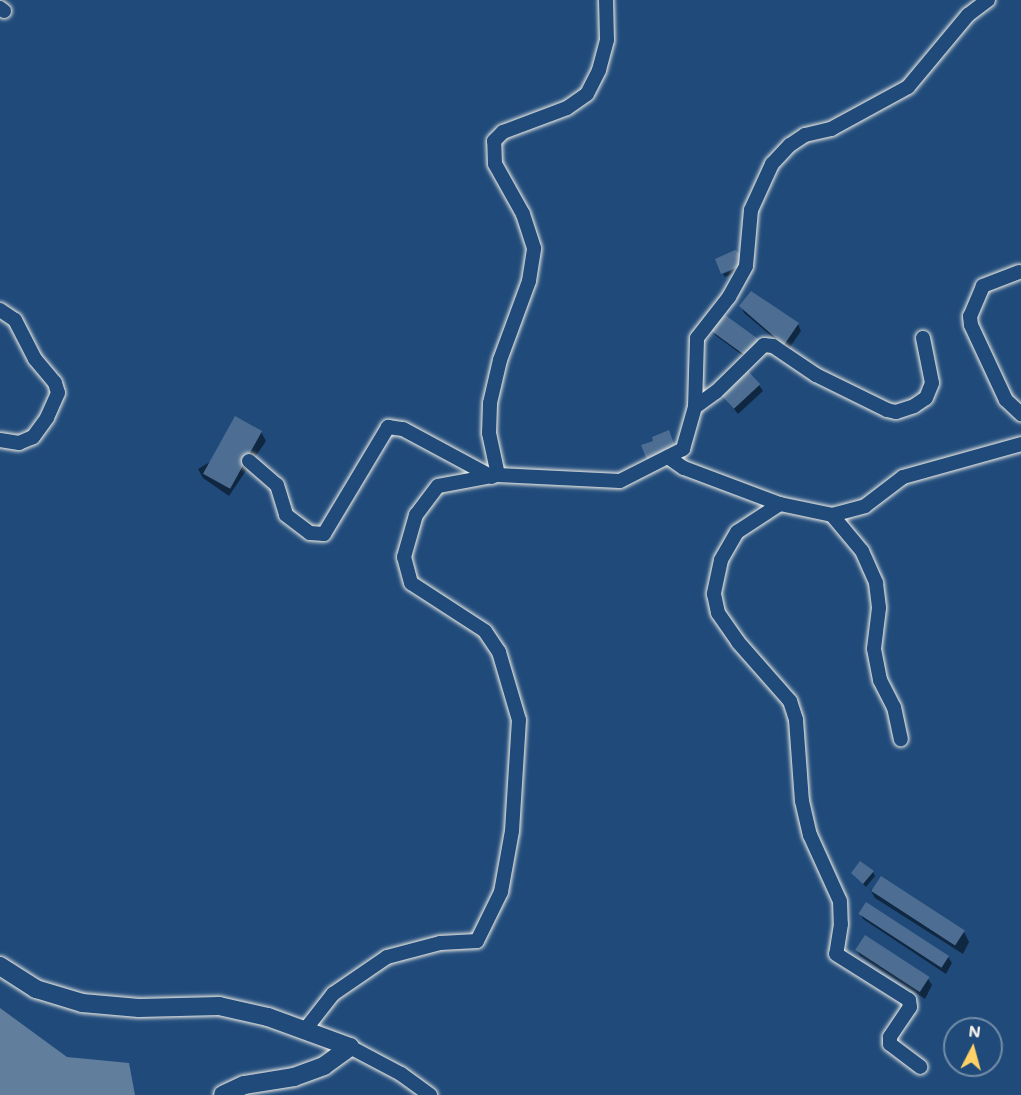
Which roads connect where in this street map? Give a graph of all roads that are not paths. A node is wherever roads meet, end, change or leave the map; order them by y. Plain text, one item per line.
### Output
1 (606, 0) edge
2 (988, 0) edge
3 (1019, 272) dead end
4 (0, 310) edge
5 (923, 338) dead end
6 (695, 407) junction
7 (1021, 414) edge
8 (0, 440) edge
9 (1021, 444) edge
10 (668, 457) junction
11 (249, 462) dead end
12 (495, 476) junction
13 (780, 504) junction
14 (832, 515) junction
15 (901, 739) dead end
16 (0, 966) edge
17 (304, 1031) junction
18 (350, 1047) junction
19 (920, 1067) dead end
20 (223, 1095) edge
21 (430, 1095) edge

1 - 12 street
2 - 6 street
3 - 7 street
4 - 8 street
5 - 6 street
6 - 10 street
9 - 14 street
10 - 12 street
10 - 13 street
11 - 12 street
12 - 17 street
13 - 14 street
13 - 19 street
14 - 15 street
16 - 17 street
17 - 18 street
18 - 20 street
18 - 21 street

